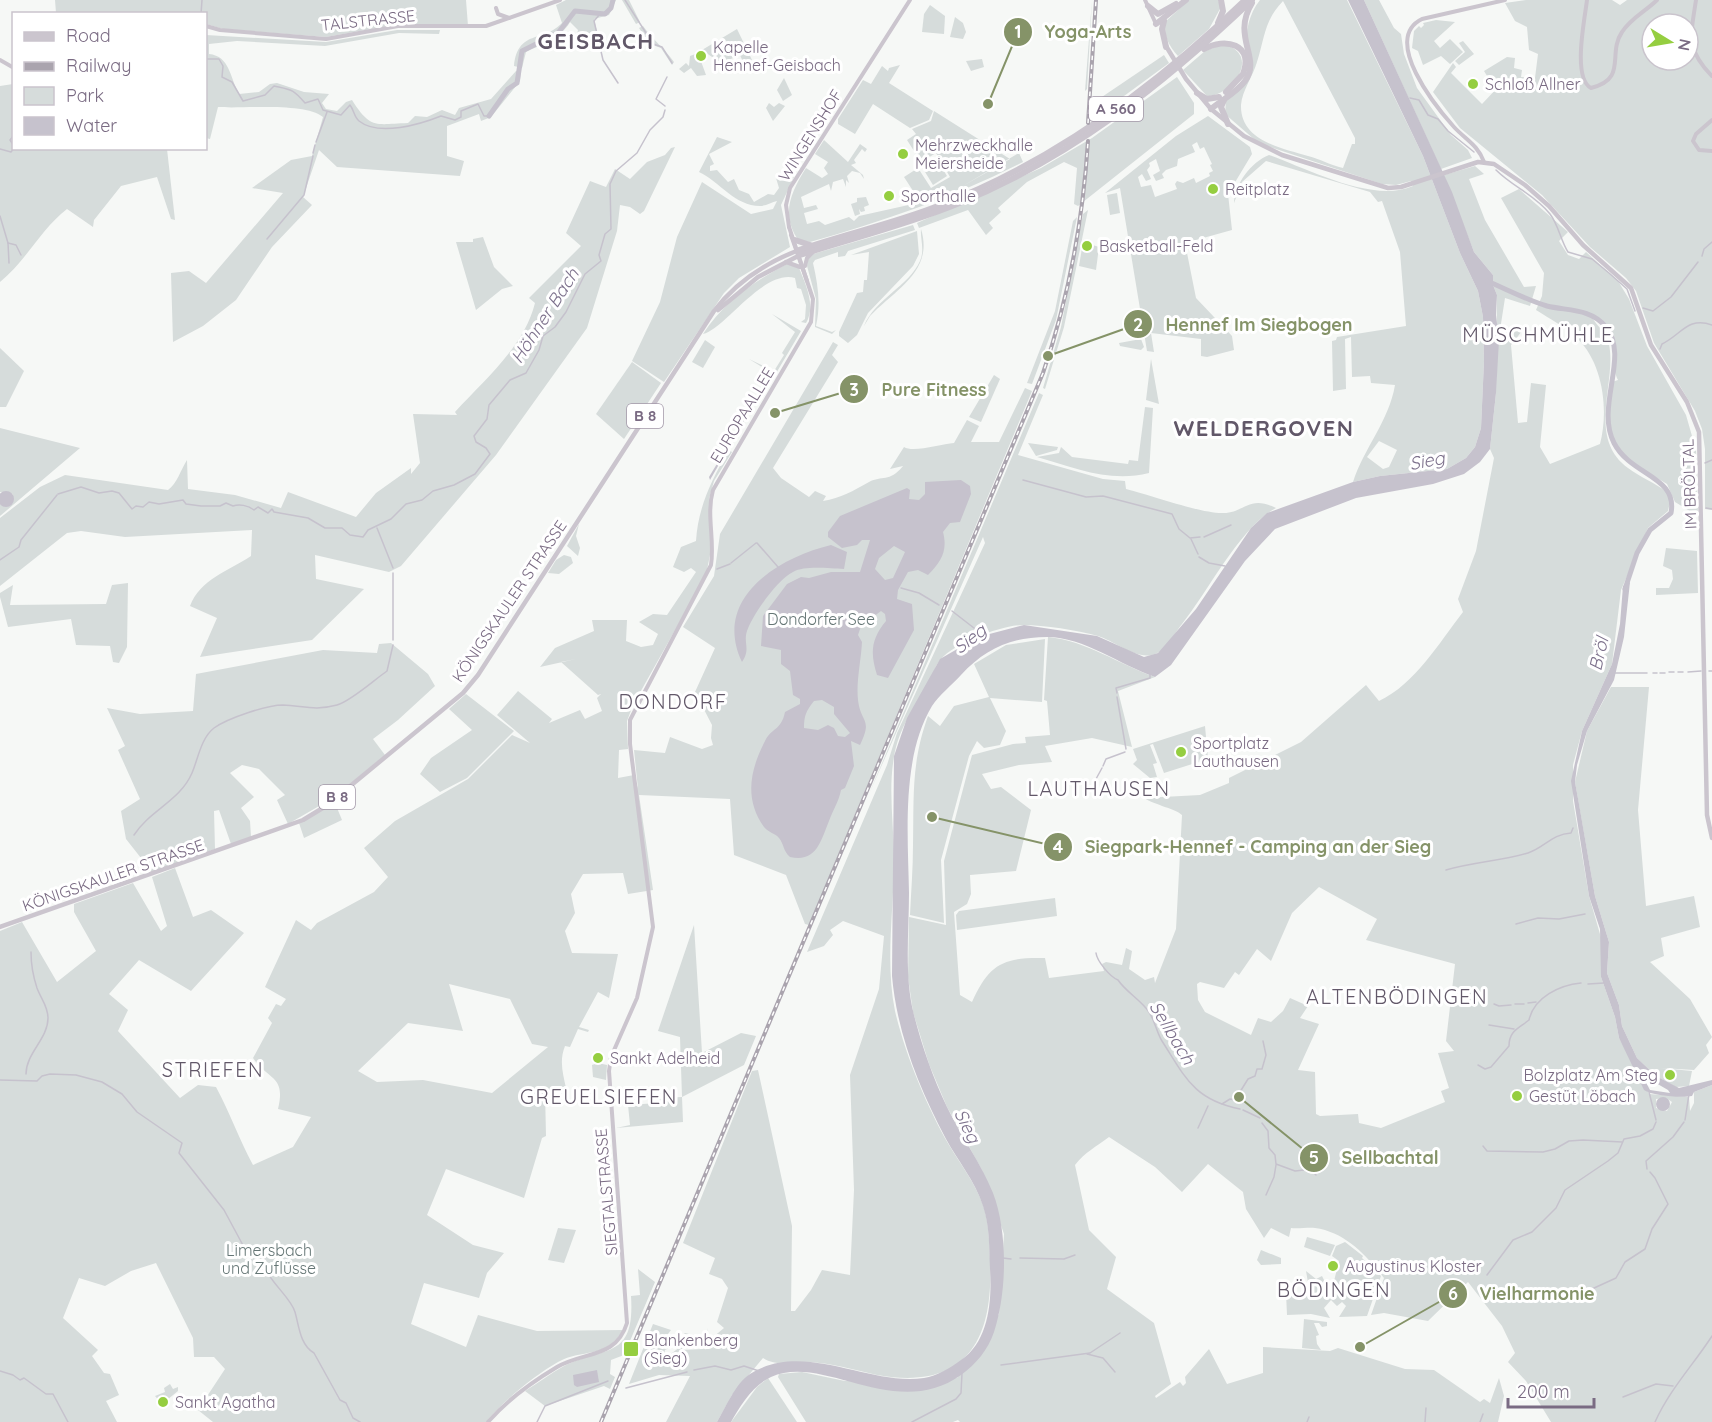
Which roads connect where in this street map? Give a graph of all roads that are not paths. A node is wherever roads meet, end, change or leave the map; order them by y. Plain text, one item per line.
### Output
1 (560, 0) edge
2 (910, 0) edge
3 (1186, 0) edge
4 (1221, 0) edge
5 (1245, 0) edge
6 (1254, 0) edge
7 (1504, 0) edge
8 (1587, 0) edge
9 (1657, 0) edge
10 (1696, 0) edge
11 (1178, 2) edge
12 (1146, 3) edge
13 (495, 8) dead end
14 (516, 17) junction
15 (1167, 17) junction
16 (1156, 24) junction
17 (207, 26) edge
18 (1210, 33) junction
19 (1166, 47) junction
20 (1196, 54) junction
21 (1177, 66) junction
22 (1712, 76) edge
23 (1197, 93) junction
24 (1223, 97) junction
25 (1210, 107) junction
26 (1712, 120) edge
27 (1228, 124) junction
28 (1712, 151) edge
29 (1484, 162) junction
30 (789, 227) junction
31 (795, 240) junction
32 (814, 247) junction
33 (798, 253) junction
34 (784, 262) junction
35 (803, 268) junction
36 (706, 323) junction
37 (712, 557) joint
38 (1712, 838) edge
39 (0, 927) edge
40 (488, 1422) edge

1 - 14 main road, TALSTRASSE
2 - 30 main road, WINGENSHOF
3 - 15 highway
4 - 18 highway
5 - 18 highway, A 560
6 - 20 highway, A 560
6 - 24 highway
7 - 29 main road
8 - 9 main road
10 - 22 main road
11 - 12 highway
11 - 16 highway
12 - 16 main road
13 - 14 main road
14 - 17 main road, TALSTRASSE
15 - 16 highway
15 - 19 highway
16 - 19 main road
18 - 21 highway, A 560
19 - 23 main road
20 - 21 highway, A 560
20 - 24 highway
21 - 32 highway, A 560
23 - 24 highway
23 - 25 main road
24 - 25 highway
24 - 27 highway
25 - 27 main road
26 - 28 main road
27 - 29 main road
29 - 38 main road, IM BRÖLTAL
30 - 31 main road, WINGENSHOF
30 - 33 main road, WINGENSHOF
31 - 32 highway
31 - 33 main road, WINGENSHOF
32 - 33 highway, A 560
32 - 35 main road
33 - 34 main road, B 8
33 - 35 main road, EUROPAALLEE
33 - 36 main road, KÖNIGSKAULER STRASSE / B 8
34 - 35 main road
34 - 36 main road, KÖNIGSKAULER STRASSE / B 8
35 - 37 main road, EUROPAALLEE
36 - 39 main road, KÖNIGSKAULER STRASSE / B 8
37 - 40 main road, SIEGTALSTRASSE

